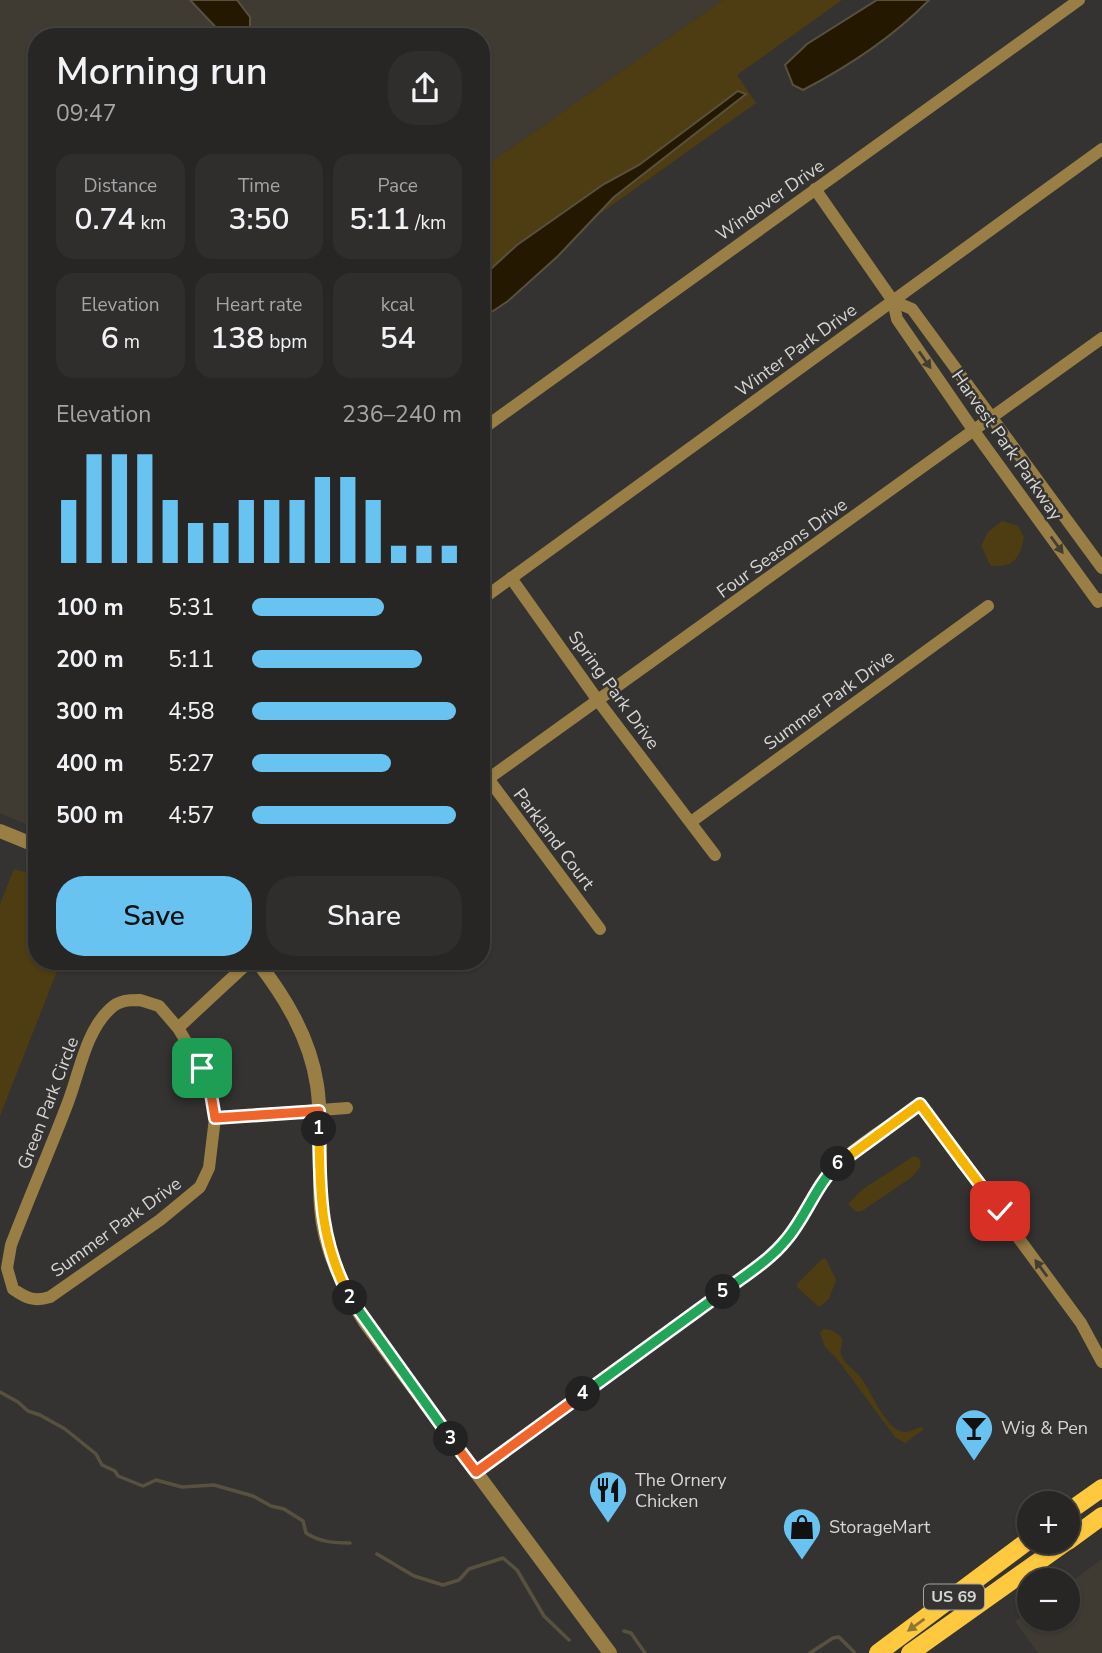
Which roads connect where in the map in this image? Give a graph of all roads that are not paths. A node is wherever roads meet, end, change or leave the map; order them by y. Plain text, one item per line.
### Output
1 (1079, 0) edge
2 (1102, 149) edge
3 (815, 189) junction
4 (893, 300) junction
5 (1102, 338) edge
6 (991, 417) junction
7 (490, 424) edge
8 (974, 431) junction
9 (1102, 569) edge
10 (511, 578) junction
11 (490, 593) edge
12 (1102, 599) edge
13 (988, 606) dead end
14 (599, 702) junction
15 (490, 774) edge
16 (490, 786) edge
17 (691, 822) junction
18 (0, 831) edge
19 (28, 842) edge
20 (715, 855) dead end
21 (600, 929) dead end
22 (240, 970) edge
23 (264, 970) edge
24 (178, 1028) junction
25 (347, 1108) dead end
26 (319, 1111) junction
27 (215, 1118) junction
28 (13, 1289) joint
29 (1081, 1323) junction
30 (1102, 1341) edge
31 (1102, 1362) edge
32 (476, 1472) junction
33 (1102, 1488) edge
34 (1080, 1503) edge
35 (1102, 1516) edge
36 (1080, 1532) edge
37 (1017, 1549) edge
38 (1049, 1554) edge
39 (610, 1653) edge
40 (878, 1653) edge
41 (910, 1653) edge

1 - 3 street, Windover Drive
2 - 4 street, Winter Park Drive
3 - 4 street, Harvest Park Parkway
3 - 7 street, Windover Drive
4 - 6 street, Harvest Park Parkway
4 -> 8 street, Harvest Park Parkway
4 - 10 street, Winter Park Drive
5 - 6 street, Four Seasons Drive
6 - 8 street, Four Seasons Drive
6 - 9 street, Harvest Park Parkway
8 -> 12 street, Harvest Park Parkway
8 - 14 street, Four Seasons Drive
10 - 11 street, Winter Park Drive
10 - 14 street, Spring Park Drive
13 - 17 street, Summer Park Drive
14 - 15 street, Four Seasons Drive
14 - 17 street, Spring Park Drive
16 - 21 street, Parkland Court
17 - 20 street, Spring Park Drive
18 - 19 street
22 - 24 street
23 - 26 street
24 - 27 street, Summer Park Drive
24 - 28 street, Green Park Circle
25 - 26 street
26 - 27 street
26 - 32 street
27 - 28 street, Summer Park Drive
29 - 30 street
29 - 31 street
29 -> 32 street
32 - 39 street
33 - 34 main road
35 - 36 main road, US 69
37 -> 40 main road, US 69
38 - 41 main road, US 69

